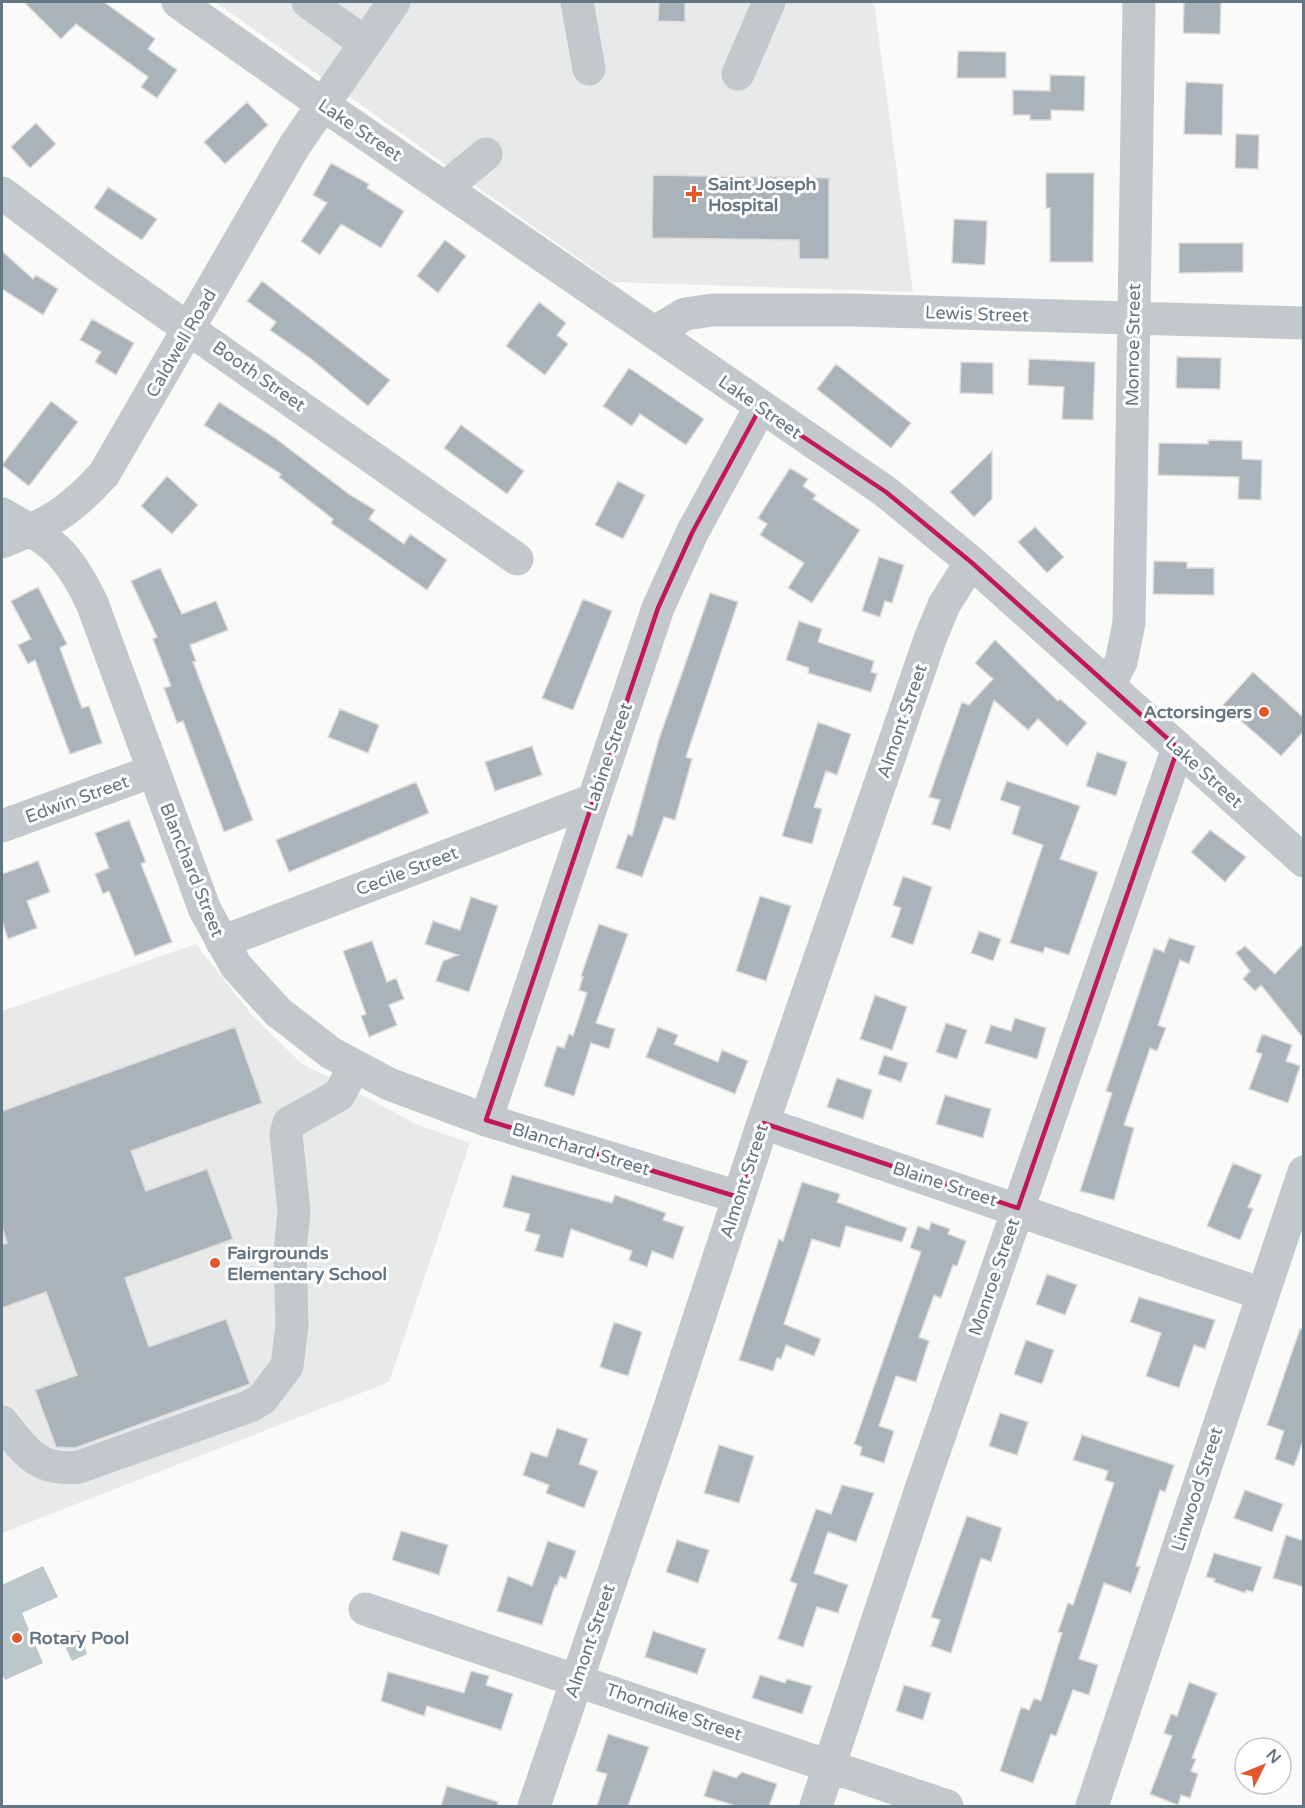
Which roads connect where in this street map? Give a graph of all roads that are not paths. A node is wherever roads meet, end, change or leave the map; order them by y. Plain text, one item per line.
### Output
1 (178, 2) edge
2 (308, 2) edge
3 (394, 2) edge
4 (577, 2) edge
5 (769, 2) edge
6 (1139, 2) edge
7 (365, 44) junction
8 (589, 69) dead end
9 (738, 74) dead end
10 (322, 104) junction
11 (486, 154) dead end
12 (445, 188) junction
13 (2, 194) edge
14 (1134, 318) junction
15 (1304, 323) edge
16 (190, 327) junction
17 (655, 332) junction
18 (760, 408) junction
19 (2, 514) edge
20 (33, 530) junction
21 (2, 542) edge
22 (517, 559) dead end
23 (971, 562) junction
24 (1109, 685) junction
25 (1178, 748) junction
26 (153, 771) junction
27 (593, 800) junction
28 (2, 826) edge
29 (1304, 861) edge
30 (222, 942) junction
31 (354, 1067) junction
32 (486, 1120) junction
33 (763, 1123) junction
34 (1304, 1172) edge
35 (738, 1197) junction
36 (1018, 1208) junction
37 (1262, 1294) junction
38 (2, 1422) edge
39 (365, 1609) dead end
40 (576, 1679) junction
41 (831, 1766) junction
42 (534, 1806) edge
43 (816, 1806) edge
44 (948, 1806) edge
45 (1092, 1806) edge

1 - 10 street, Lake Street
2 - 7 street
3 - 7 street, Caldwell Road
4 - 8 street
5 - 9 street
6 - 14 street, Monroe Street
7 - 10 street, Caldwell Road
10 - 12 street, Lake Street
10 - 16 street, Caldwell Road
11 - 12 street
12 - 17 street, Lake Street
13 - 16 street, Booth Street
14 - 15 street, Lewis Street
14 - 17 street, Lewis Street
14 - 24 street, Monroe Street
16 - 20 street, Caldwell Road
16 - 22 street, Booth Street
17 - 18 street, Lake Street
18 - 23 street, Lake Street
18 - 27 street, Labine Street
19 - 20 street, Blanchard Street
20 - 21 street, Caldwell Road
20 - 26 street, Blanchard Street
23 - 24 street, Lake Street
23 - 33 street, Almont Street
24 - 25 street, Lake Street
25 - 29 street, Lake Street
25 - 36 street, Monroe Street
26 - 28 street, Edwin Street
26 - 30 street, Blanchard Street
27 - 30 street, Cecile Street
27 - 32 street, Labine Street
30 - 31 street, Blanchard Street
31 - 32 street, Blanchard Street
31 - 38 street
32 - 35 street, Blanchard Street
33 - 35 street, Almont Street
33 - 36 street, Blaine Street
34 - 37 street, Linwood Street
35 - 40 street, Almont Street
36 - 37 street, Blaine Street
36 - 41 street, Monroe Street
37 - 45 street, Linwood Street
39 - 40 street, Thorndike Street
40 - 41 street, Thorndike Street
40 - 42 street, Almont Street
41 - 43 street, Monroe Street
41 - 44 street, Thorndike Street

